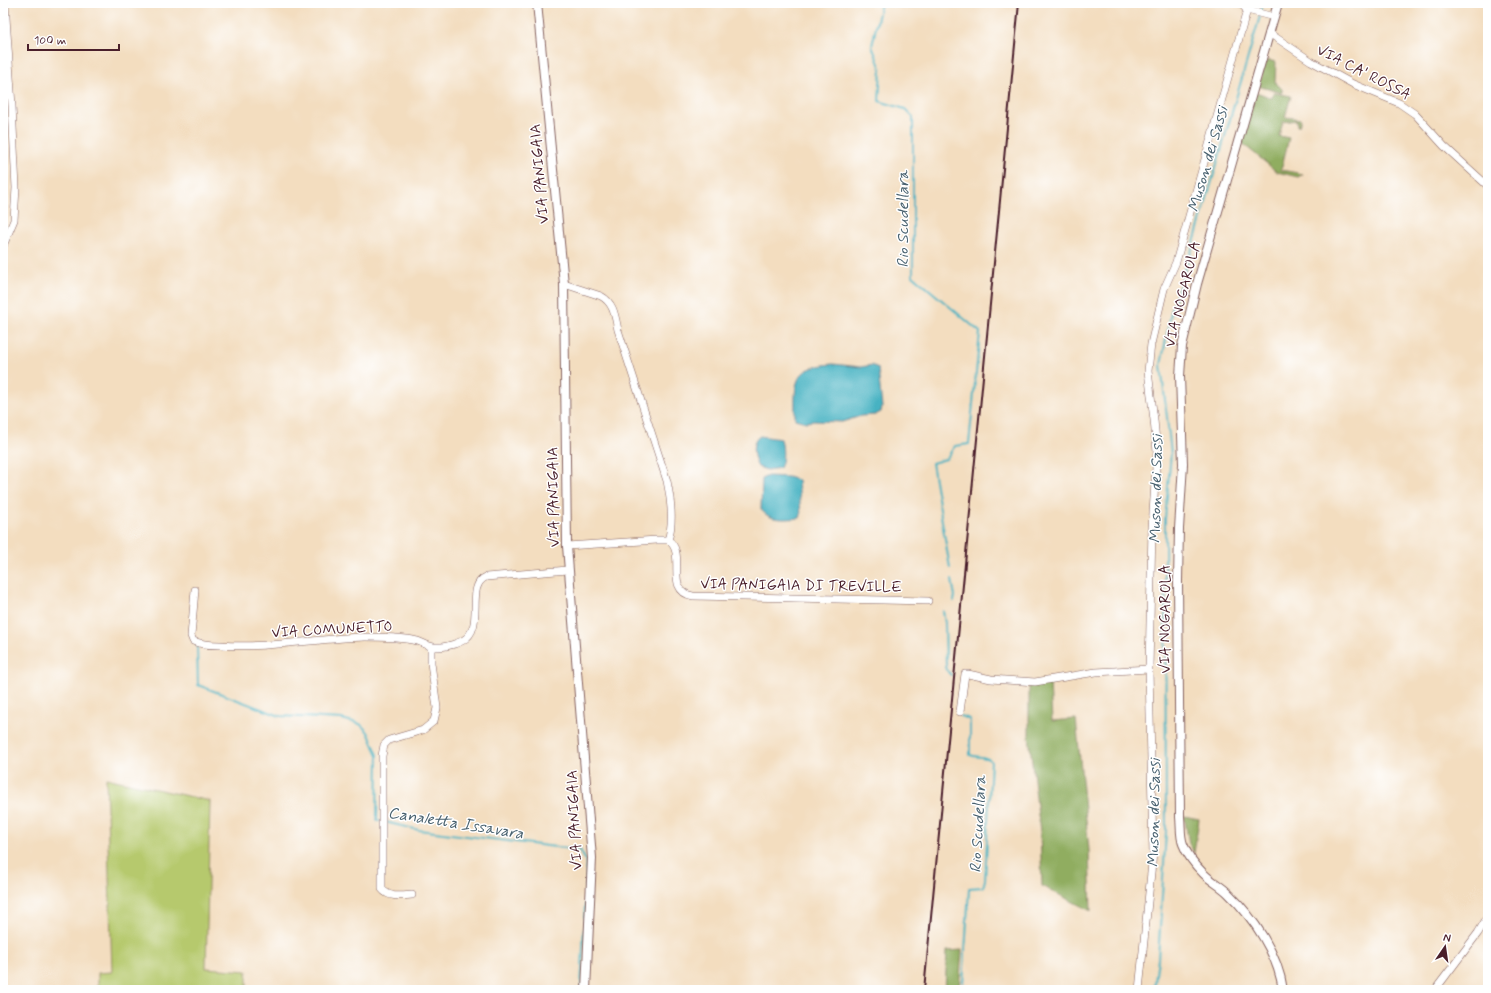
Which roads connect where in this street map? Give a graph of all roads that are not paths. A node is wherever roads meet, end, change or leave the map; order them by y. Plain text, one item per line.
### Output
1 (5, 3) edge
2 (537, 3) edge
3 (1240, 3) edge
4 (1278, 3) edge
5 (1249, 10) junction
6 (1272, 17) junction
7 (1269, 33) junction
8 (1488, 186) edge
9 (3, 246) edge
10 (564, 284) junction
11 (668, 540) junction
12 (567, 546) junction
13 (568, 570) junction
14 (195, 590) dead end
15 (928, 601) dead end
16 (431, 647) junction
17 (1149, 669) junction
18 (960, 712) dead end
19 (412, 895) dead end
20 (1488, 916) edge
21 (586, 990) edge
22 (1139, 990) edge
23 (1283, 990) edge
24 (1435, 990) edge

1 - 9 street
2 - 10 street, VIA PANIGAIA
3 - 5 street
4 - 6 street
5 - 6 street
5 - 17 street
6 - 7 street
7 - 8 street, VIA CA' ROSSA
7 - 23 street, VIA NOGAROLA
10 - 11 street, VIA PANIGAIA DI TREVILLE
10 - 12 street, VIA PANIGAIA
11 - 12 street
11 - 15 street, VIA PANIGAIA DI TREVILLE
12 - 13 street, VIA PANIGAIA
13 - 16 street, VIA COMUNETTO
13 - 21 street, VIA PANIGAIA
14 - 16 street, VIA COMUNETTO
16 - 19 street
17 - 18 street
17 - 22 street
20 - 24 street

